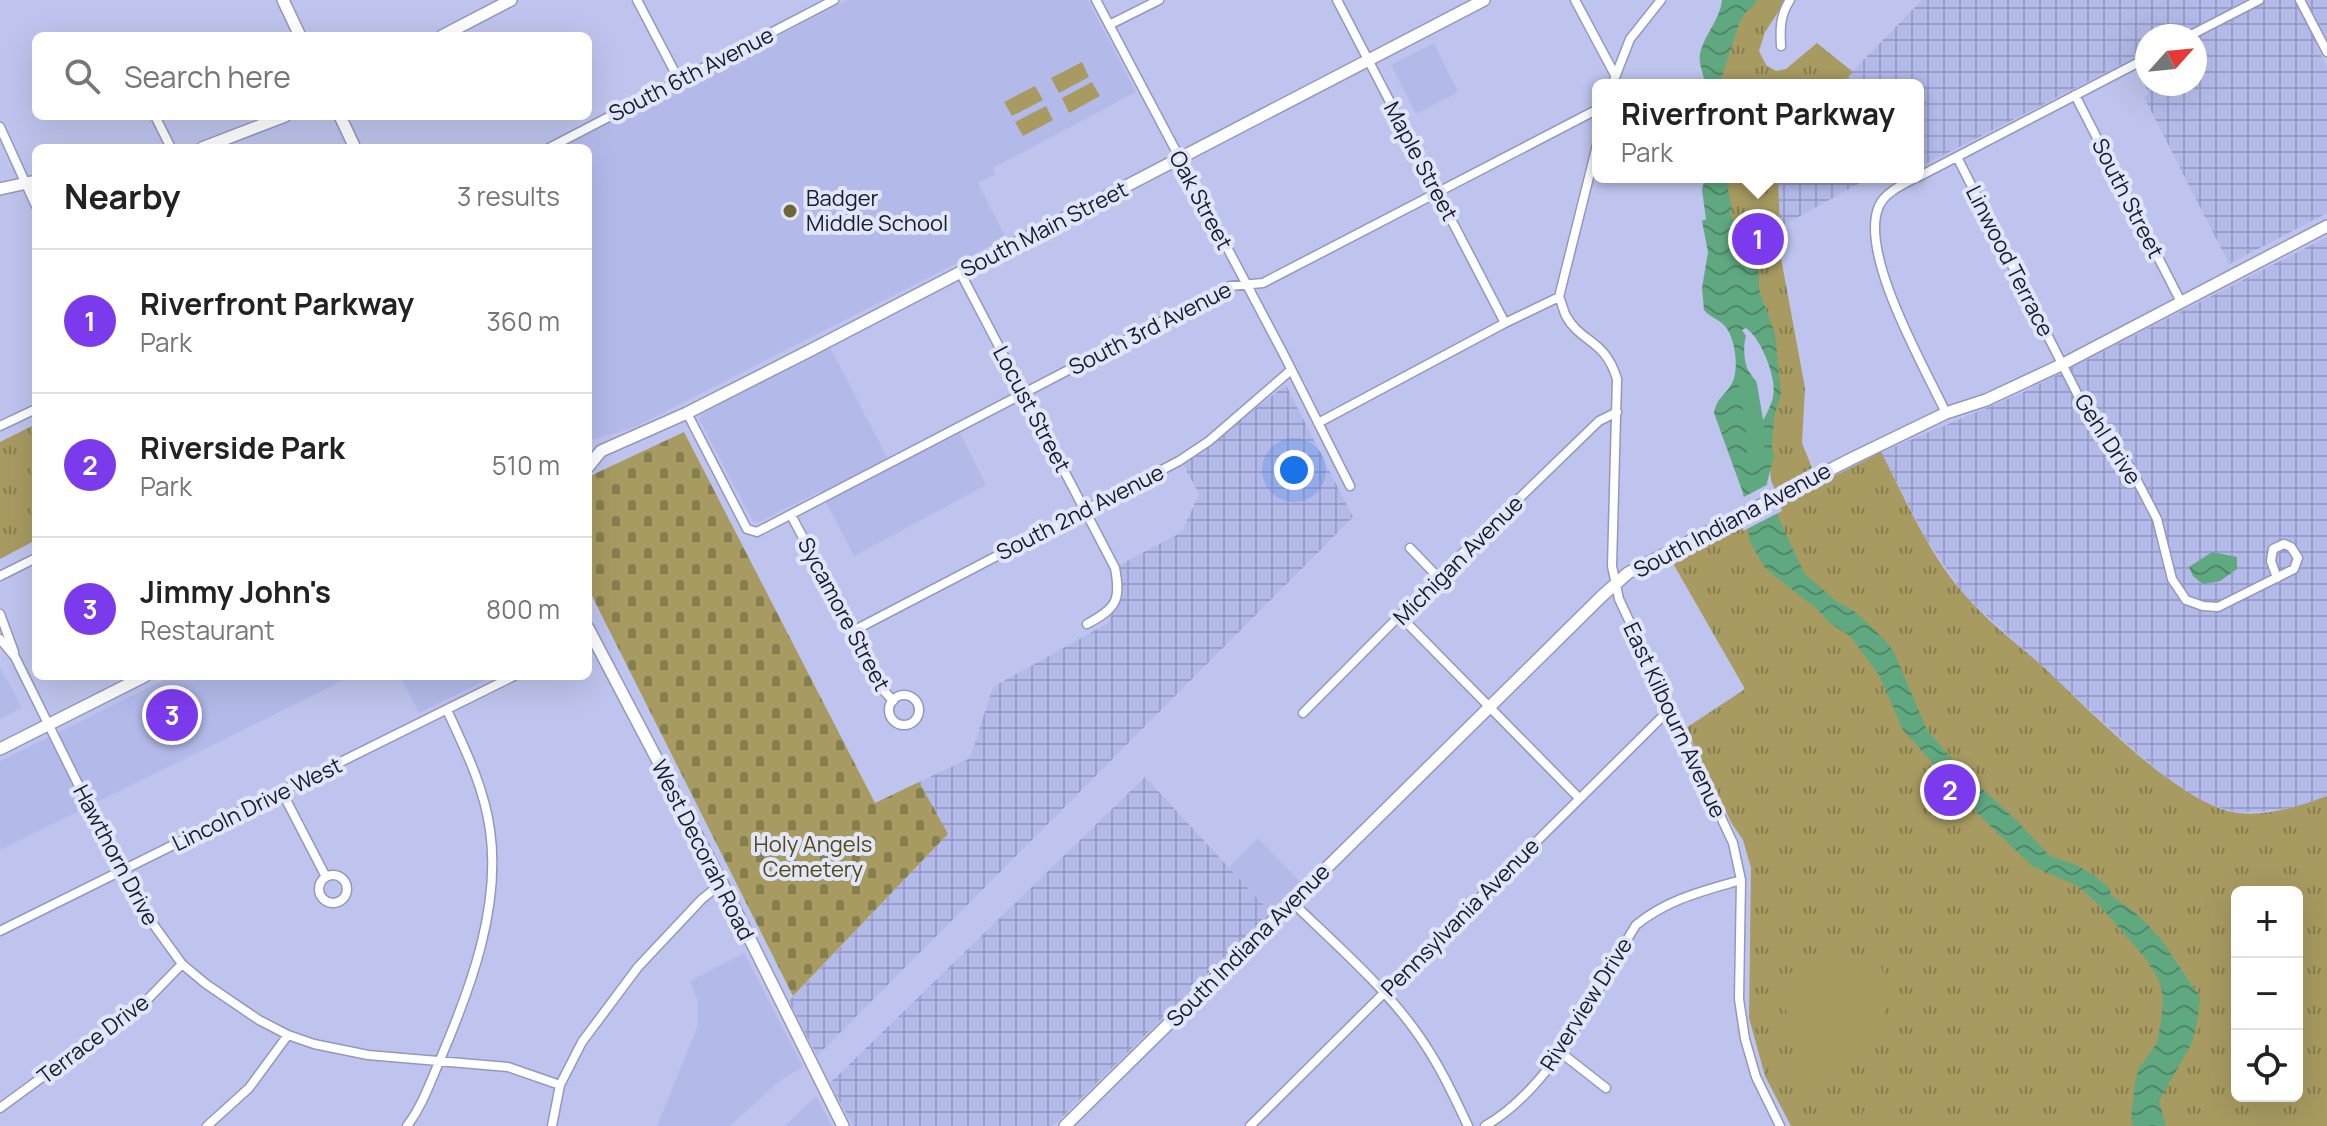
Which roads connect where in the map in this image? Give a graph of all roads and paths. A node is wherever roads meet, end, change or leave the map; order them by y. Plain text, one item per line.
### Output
1 (283, 0) edge
2 (511, 0) edge
3 (637, 0) edge
4 (834, 0) edge
5 (1096, 0) edge
6 (1159, 0) edge
7 (1337, 0) edge
8 (1484, 0) edge
9 (1575, 0) edge
10 (1661, 0) edge
11 (1790, 0) edge
12 (2259, 0) edge
13 (2300, 0) edge
14 (1109, 25) junction
15 (2207, 27) edge
16 (298, 32) edge
17 (450, 32) edge
18 (1781, 46) dead end
19 (2327, 52) edge
20 (1368, 60) junction
21 (2135, 64) edge
22 (1615, 75) junction
23 (1614, 79) edge
24 (679, 80) junction
25 (2075, 95) junction
26 (1592, 112) edge
27 (157, 120) edge
28 (275, 120) edge
29 (342, 120) edge
30 (0, 127) edge
31 (169, 144) edge
32 (212, 144) edge
33 (353, 144) edge
34 (557, 144) edge
35 (1957, 157) junction
36 (1179, 160) junction
37 (1592, 165) edge
38 (1924, 174) edge
39 (31, 182) edge
40 (1906, 183) edge
41 (0, 189) edge
42 (1439, 193) junction
43 (2327, 226) edge
44 (960, 272) junction
45 (1246, 285) junction
46 (1559, 297) junction
47 (2181, 302) junction
48 (1505, 323) junction
49 (2063, 364) junction
50 (1291, 370) junction
51 (1023, 393) junction
52 (32, 411) edge
53 (1617, 412) junction
54 (687, 413) junction
55 (1946, 413) junction
56 (1318, 423) junction
57 (0, 426) edge
58 (594, 451) edge
59 (1350, 486) dead end
60 (1085, 509) junction
61 (791, 515) junction
62 (1410, 548) dead end
63 (32, 560) edge
64 (0, 576) edge
65 (1438, 577) junction
66 (2277, 578) dead end
67 (1615, 584) junction
68 (0, 614) edge
69 (1401, 617) junction
70 (1087, 624) dead end
71 (853, 631) junction
72 (0, 639) edge
73 (592, 640) edge
74 (15, 657) junction
75 (137, 680) edge
76 (506, 680) edge
77 (893, 701) dead end
78 (1490, 706) junction
79 (1670, 709) junction
80 (447, 710) junction
81 (1303, 713) dead end
82 (48, 725) junction
83 (0, 749) edge
84 (282, 792) junction
85 (1579, 798) junction
86 (121, 871) junction
87 (326, 877) dead end
88 (1741, 880) junction
89 (722, 883) junction
90 (1292, 902) junction
91 (0, 931) edge
92 (182, 964) junction
93 (1384, 994) junction
94 (288, 1035) junction
95 (1560, 1052) junction
96 (439, 1061) junction
97 (560, 1085) junction
98 (1606, 1088) dead end
99 (0, 1108) edge
100 (207, 1126) edge
101 (407, 1126) edge
102 (552, 1126) edge
103 (843, 1126) edge
104 (1065, 1126) edge
105 (1250, 1126) edge
106 (1468, 1126) edge
107 (1485, 1126) edge
108 (1780, 1126) edge

1 - 16 street
2 - 17 street
3 - 24 street
4 - 24 street, South 6th Avenue
5 - 14 street, Oak Street
6 - 14 street
7 - 20 street, Maple Street
8 - 20 street, South Main Street
9 - 22 street
10 - 22 street
11 - 18 street
12 - 15 street
13 - 19 street
14 - 36 street, Oak Street
20 - 36 street, South Main Street
20 - 42 street, Maple Street
21 - 25 street
22 - 23 street
24 - 34 street, South 6th Avenue
25 - 35 street
25 - 47 street, South Street
26 - 42 street, South 3rd Avenue
27 - 31 street
28 - 32 street
29 - 33 street
30 - 39 street
35 - 38 street
35 - 49 street, Linwood Terrace
36 - 44 street, South Main Street
36 - 45 street, Oak Street
37 - 46 street
39 - 41 street
40 - 55 street
42 - 45 street, South 3rd Avenue
42 - 48 street, Maple Street
43 - 47 street, South Indiana Avenue
44 - 51 street, Locust Street
44 - 54 street, South Main Street
45 - 50 street, Oak Street
45 - 51 street, South 3rd Avenue
46 - 48 street
46 - 53 street, East Kilbourn Avenue
47 - 49 street, South Indiana Avenue
48 - 56 street
49 - 55 street, South Indiana Avenue
49 - 66 street, Gehl Drive
50 - 56 street, Oak Street
50 - 60 street, South 2nd Avenue
51 - 60 street, Locust Street
51 - 61 street, South 3rd Avenue
52 - 57 street
53 - 65 street, Michigan Avenue
53 - 67 street, East Kilbourn Avenue
54 - 58 street, South Main Street
54 - 61 street, Sycamore Street
55 - 67 street, South Indiana Avenue
56 - 59 street, Oak Street
60 - 70 street, Locust Street
60 - 71 street, South 2nd Avenue
61 - 71 street, Sycamore Street
62 - 65 street
63 - 64 street
65 - 69 street, Michigan Avenue
67 - 78 street, South Indiana Avenue
67 - 79 street, East Kilbourn Avenue
68 - 74 street
69 - 78 street
69 - 81 street, Michigan Avenue
71 - 77 street, Sycamore Street
72 - 74 street, Hawthorn Drive
73 - 89 street, West Decorah Road
74 - 82 street, Hawthorn Drive
75 - 82 street
76 - 80 street, Lincoln Drive West
78 - 85 street
78 - 90 street, South Indiana Avenue
79 - 85 street, Pennsylvania Avenue
79 - 88 street, East Kilbourn Avenue
80 - 84 street, Lincoln Drive West
80 - 96 street
82 - 83 street
82 - 86 street, Hawthorn Drive
84 - 86 street, Lincoln Drive West
84 - 87 street
85 - 93 street, Pennsylvania Avenue
86 - 91 street, Lincoln Drive West
86 - 92 street, Hawthorn Drive
88 - 95 street, Riverview Drive
88 - 108 street, East Kilbourn Avenue
89 - 97 street
89 - 103 street, West Decorah Road
90 - 93 street
90 - 104 street, South Indiana Avenue
92 - 94 street, Hawthorn Drive
92 - 99 street, Terrace Drive
93 - 105 street, Pennsylvania Avenue
93 - 106 street
94 - 96 street, Hawthorn Drive
94 - 100 street
95 - 98 street
95 - 107 street, Riverview Drive
96 - 97 street, Hawthorn Drive
96 - 101 street
97 - 102 street

